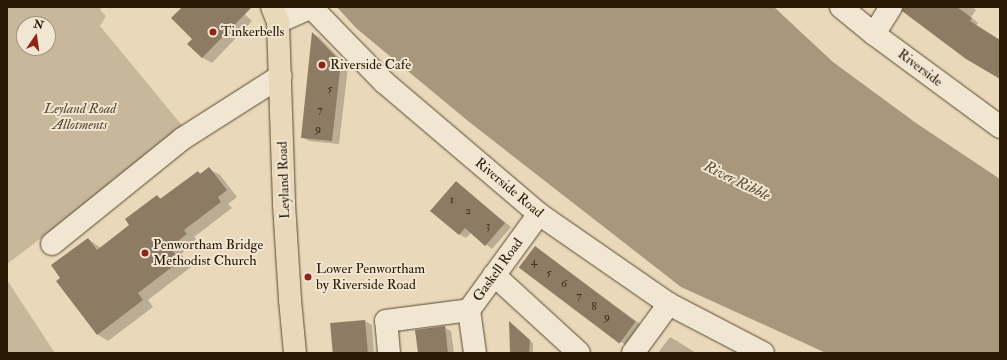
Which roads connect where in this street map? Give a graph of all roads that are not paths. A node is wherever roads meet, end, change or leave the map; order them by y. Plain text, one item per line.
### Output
1 (311, 7) edge
2 (841, 7) edge
3 (891, 7) edge
4 (275, 15) edge
5 (874, 34) junction
6 (281, 76) junction
7 (1000, 127) edge
8 (539, 214) junction
9 (52, 244) dead end
10 (494, 275) junction
11 (669, 304) junction
12 (469, 310) junction
13 (295, 353) edge
14 (389, 353) edge
15 (475, 353) edge
16 (579, 353) edge
17 (633, 353) edge
18 (763, 353) edge

1 - 4 street, Riverside Road
1 - 8 street, Riverside Road
2 - 5 street, Riverside
3 - 5 street
4 - 6 main road, Leyland Road
5 - 7 street, Riverside
6 - 9 street
6 - 13 main road, Leyland Road
8 - 10 street, Gaskell Road
8 - 11 street, Riverside Road
10 - 12 street, Gaskell Road
10 - 16 street
11 - 17 street
11 - 18 street, Riverside Road
12 - 14 street
12 - 15 street, Gaskell Road

